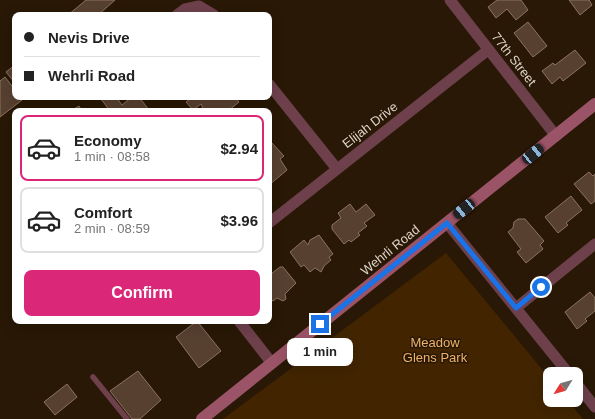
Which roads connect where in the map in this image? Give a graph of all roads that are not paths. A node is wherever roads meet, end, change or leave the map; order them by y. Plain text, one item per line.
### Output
1 (450, 0) edge
2 (181, 12) edge
3 (209, 12) edge
4 (488, 50) junction
5 (272, 88) edge
6 (595, 104) edge
7 (556, 136) junction
8 (337, 169) junction
9 (272, 221) edge
10 (447, 223) junction
11 (595, 244) edge
12 (516, 308) junction
13 (241, 324) edge
14 (271, 362) junction
15 (563, 367) edge
16 (93, 377) dead end
17 (583, 392) edge
18 (595, 407) edge
19 (127, 419) edge
20 (202, 419) edge

1 - 4 street, 77th Street
2 - 3 street
4 - 7 street, 77th Street
4 - 8 street, Elijah Drive
5 - 8 street
6 - 7 street, Wehrli Road
7 - 10 street, Wehrli Road
8 - 9 street, Elijah Drive
10 - 12 street
10 - 14 street, Wehrli Road
11 - 12 street
12 - 15 street
13 - 14 street
14 - 20 street, Wehrli Road
16 - 19 lane
17 - 18 street

